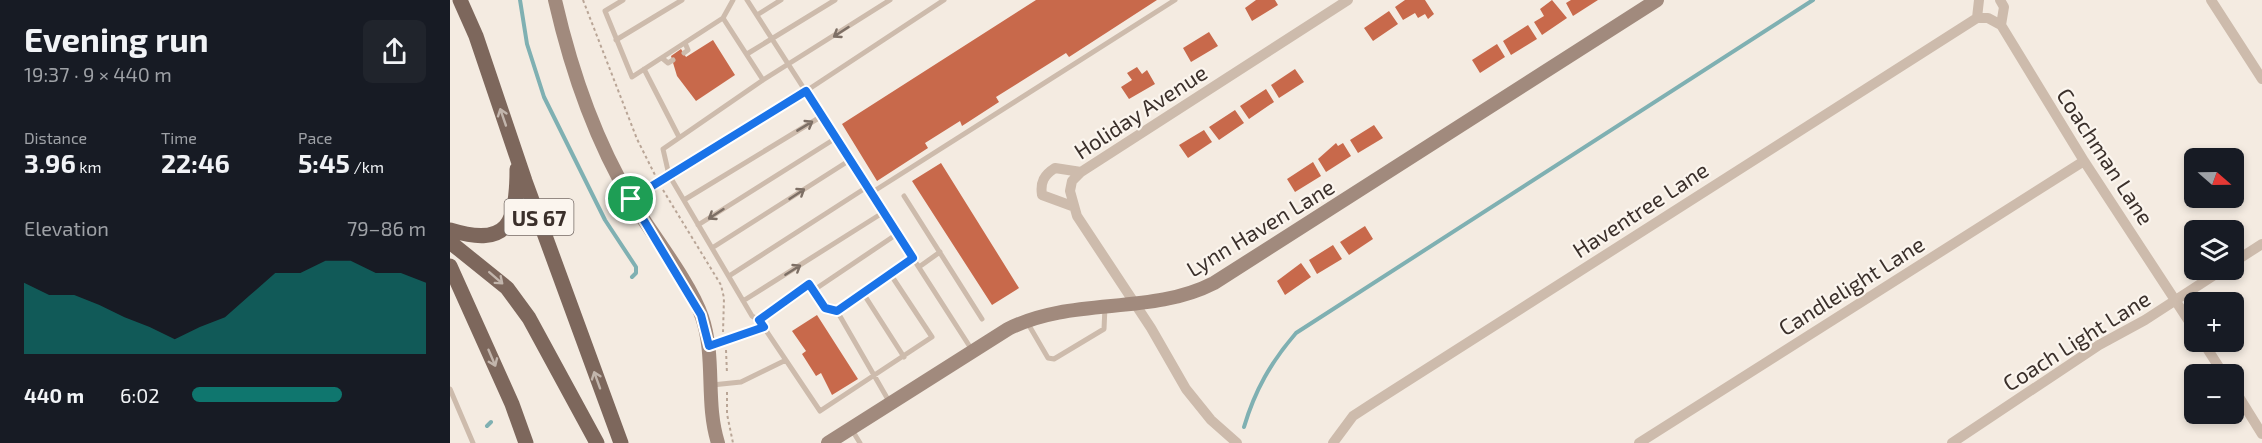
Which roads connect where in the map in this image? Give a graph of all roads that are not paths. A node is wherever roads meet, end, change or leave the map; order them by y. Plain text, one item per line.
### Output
1 (460, 0) edge
2 (555, 0) edge
3 (623, 0) edge
4 (682, 0) edge
5 (733, 0) edge
6 (747, 0) edge
7 (781, 0) edge
8 (835, 0) edge
9 (890, 0) edge
10 (944, 0) edge
11 (1175, 0) edge
12 (1348, 0) edge
13 (1657, 0) edge
14 (1979, 0) edge
15 (2000, 0) edge
16 (2211, 0) edge
17 (757, 15) junction
18 (723, 18) junction
19 (1977, 18) junction
20 (2001, 26) junction
21 (616, 40) junction
22 (773, 40) junction
23 (685, 43) junction
24 (684, 53) dead end
25 (747, 54) junction
26 (662, 58) junction
27 (673, 60) dead end
28 (789, 66) junction
29 (644, 69) junction
30 (2262, 79) edge
31 (763, 80) junction
32 (806, 91) junction
33 (822, 116) junction
34 (680, 137) junction
35 (836, 138) junction
36 (517, 157) junction
37 (850, 160) junction
38 (2084, 161) junction
39 (1081, 172) junction
40 (669, 175) junction
41 (867, 186) junction
42 (871, 193) junction
43 (904, 196) dead end
44 (631, 199) junction
45 (684, 200) junction
46 (1072, 206) junction
47 (884, 212) junction
48 (698, 225) junction
49 (450, 230) edge
50 (897, 234) junction
51 (450, 242) edge
52 (2262, 244) edge
53 (712, 248) junction
54 (940, 252) junction
55 (2244, 256) edge
56 (913, 258) junction
57 (450, 266) edge
58 (919, 267) junction
59 (891, 275) junction
60 (729, 276) junction
61 (2206, 280) edge
62 (814, 290) junction
63 (863, 293) junction
64 (2176, 299) junction
65 (743, 301) junction
66 (1134, 303) junction
67 (1105, 305) junction
68 (837, 311) junction
69 (2184, 312) edge
70 (982, 319) dead end
71 (759, 320) junction
72 (1026, 320) junction
73 (764, 327) junction
74 (709, 346) junction
75 (973, 351) junction
76 (904, 357) junction
77 (786, 360) junction
78 (874, 377) junction
79 (711, 385) junction
80 (450, 389) edge
81 (891, 404) junction
82 (2244, 405) edge
83 (851, 429) junction
84 (2262, 434) edge
85 (471, 442) edge
86 (526, 443) edge
87 (597, 443) edge
88 (621, 443) edge
89 (718, 443) edge
90 (828, 443) edge
91 (860, 443) edge
92 (1238, 443) edge
93 (1333, 443) edge
94 (1639, 443) edge
95 (1952, 443) edge

36 -> 1 main road, US 67
2 - 44 street
3 - 21 lane
4 - 21 lane
5 - 18 lane
6 - 17 lane
7 - 17 lane
8 - 22 lane
9 -> 28 lane
10 - 32 lane
11 - 42 lane
12 - 39 street, Holiday Avenue
13 - 66 street, Lynn Haven Lane
14 - 19 street
15 - 20 street
16 - 30 street
17 - 22 lane
18 - 23 lane
18 - 25 lane
19 - 20 street
19 - 93 street, Haventree Lane
20 - 38 street, Coachman Lane
21 - 29 lane
22 - 25 lane
22 - 28 lane
23 - 24 lane
23 - 26 lane
25 - 31 lane
26 - 27 lane
26 - 29 lane
28 - 31 lane
28 - 32 lane
29 - 34 lane
31 - 34 lane
32 - 33 lane
32 - 40 lane
33 - 35 lane
45 -> 33 lane
34 - 40 lane
35 - 37 lane
35 -> 48 lane
36 - 49 main road
88 -> 36 main road, US 67
37 - 41 lane
53 -> 37 lane
38 - 64 street, Coachman Lane
38 - 94 street, Candlelight Lane
39 - 46 street, Holiday Avenue
39 - 46 street
40 - 44 lane
40 - 45 lane
41 - 42 lane
41 - 60 lane
42 - 47 lane
43 - 54 lane
44 - 74 street
45 - 48 lane
46 - 66 street
47 - 50 lane
65 -> 47 lane
48 - 53 lane
50 - 56 lane
50 - 62 lane
51 -> 87 main road
52 - 55 street
53 - 60 lane
54 - 58 lane
54 - 70 lane
56 - 58 lane
56 - 59 lane
57 -> 86 main road
58 - 75 lane
59 - 63 lane
59 - 76 lane
60 - 65 lane
61 - 64 street, Coach Light Lane
62 - 68 lane
62 - 71 lane
63 - 68 lane
63 - 76 lane
64 - 69 street, Coachman Lane
64 - 95 street, Coach Light Lane
65 - 71 lane
66 - 67 street, Lynn Haven Lane
66 - 92 street
67 - 72 street, Lynn Haven Lane
67 - 72 lane
68 - 78 lane
71 - 73 lane
72 - 75 street, Lynn Haven Lane
73 - 74 lane
73 - 77 lane
74 - 79 street
75 - 81 street, Lynn Haven Lane
76 - 78 lane
77 - 78 lane
77 - 79 lane
78 - 81 lane
79 - 89 street
80 - 85 lane
81 - 83 street, Lynn Haven Lane
82 - 84 street
83 - 90 street, Lynn Haven Lane
83 - 91 lane

